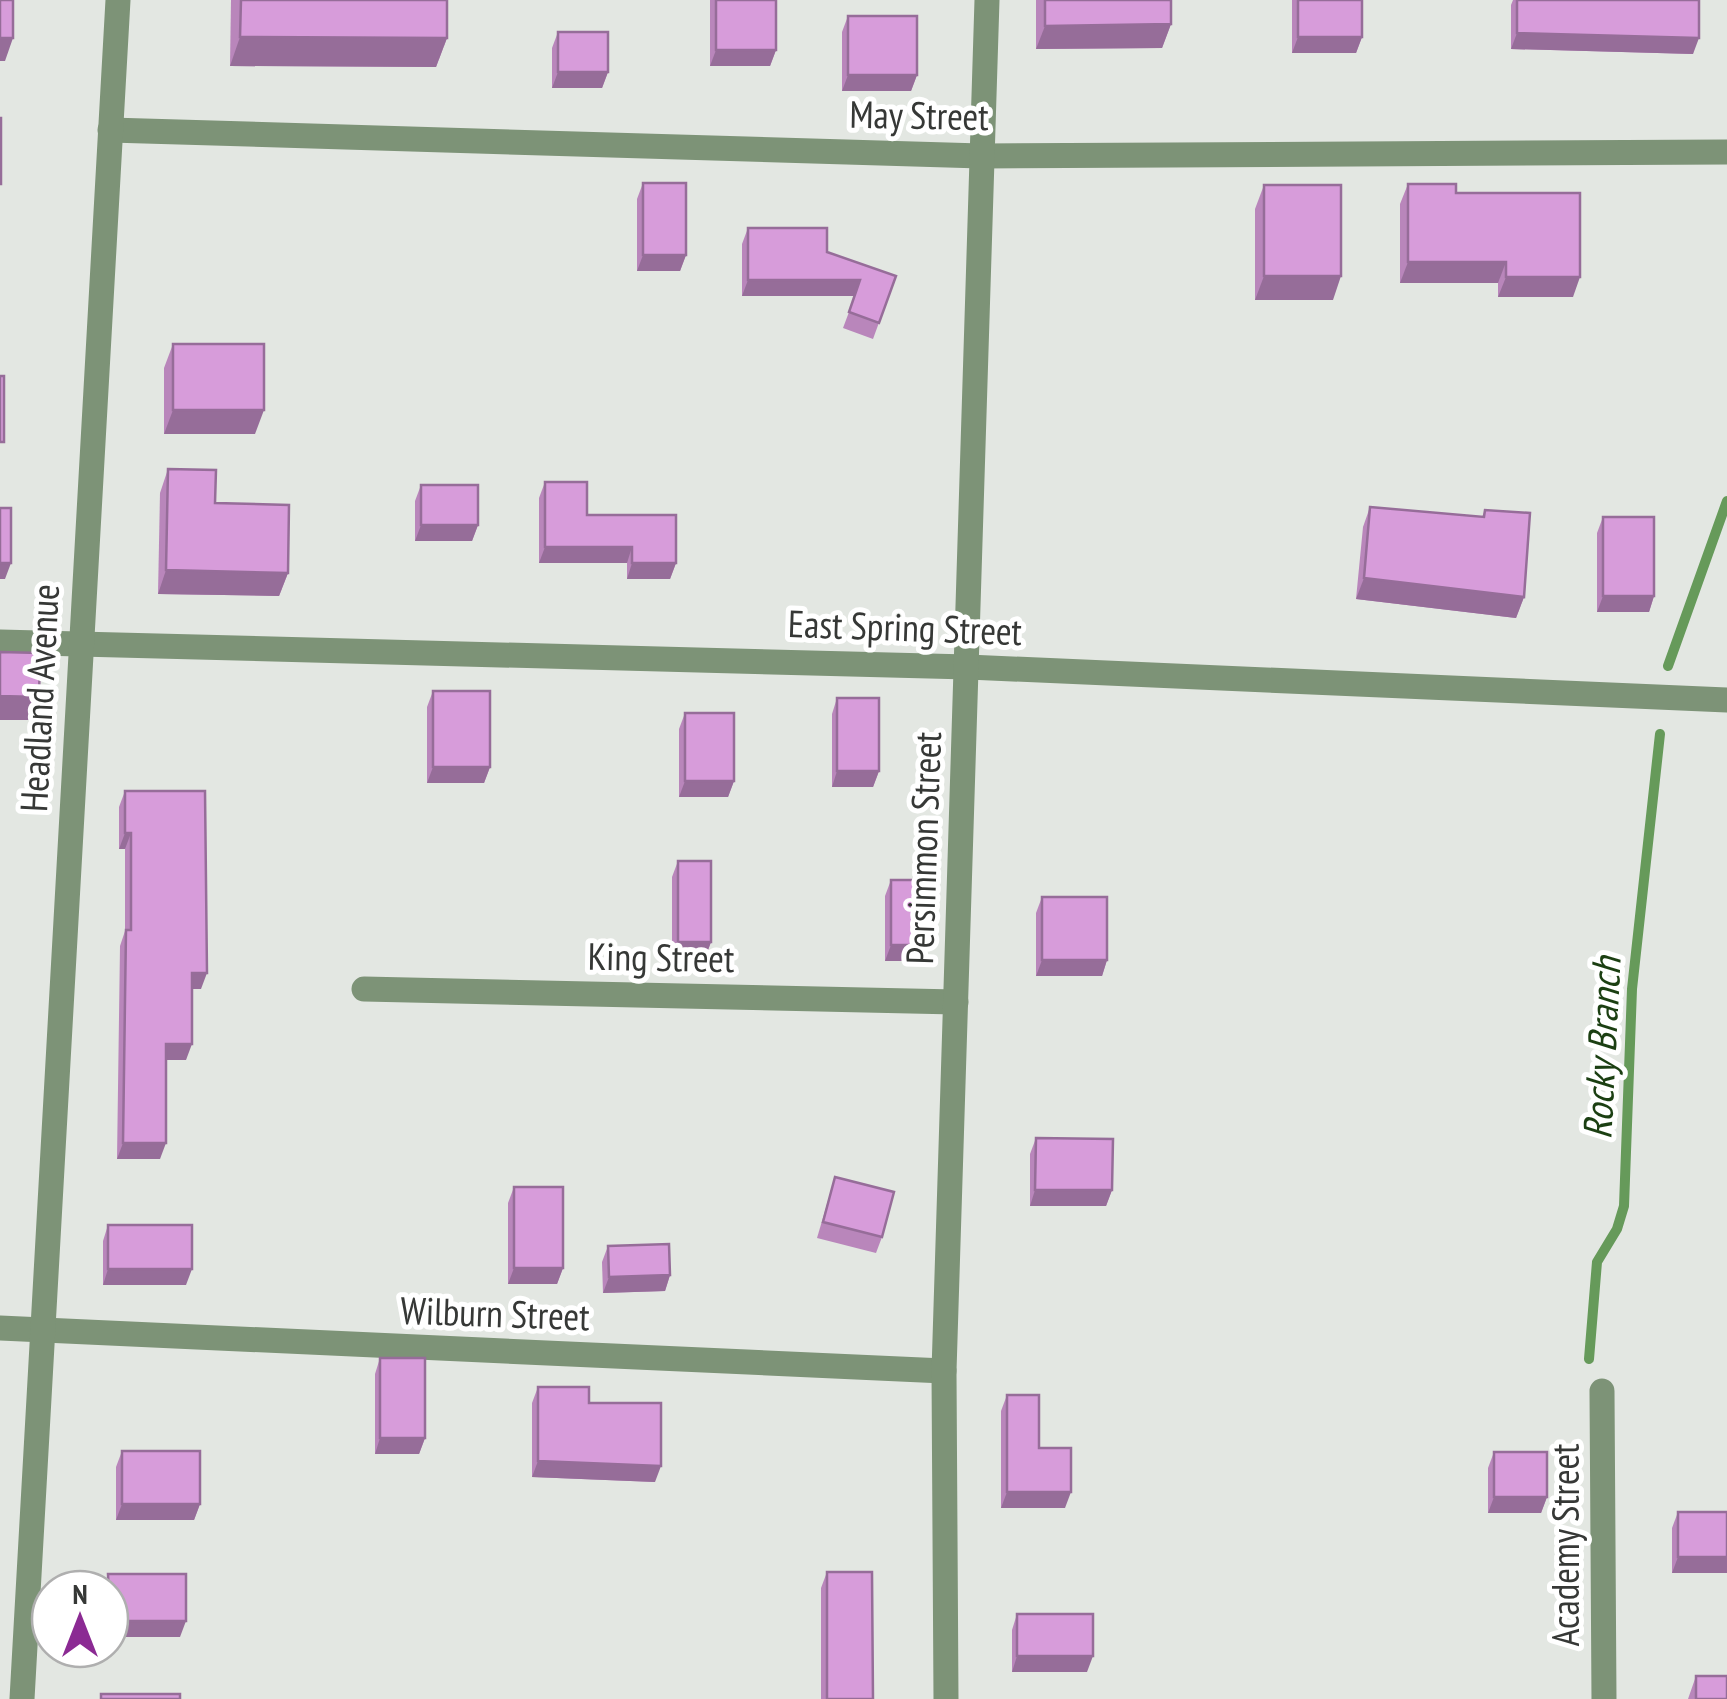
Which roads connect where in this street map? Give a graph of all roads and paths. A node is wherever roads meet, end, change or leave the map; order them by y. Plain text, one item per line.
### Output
1 (118, 0) edge
2 (987, 0) edge
3 (110, 130) junction
4 (1727, 152) edge
5 (982, 156) junction
6 (0, 642) edge
7 (81, 643) junction
8 (968, 667) junction
9 (1727, 700) edge
10 (364, 989) dead end
11 (956, 1002) junction
12 (0, 1328) edge
13 (42, 1333) junction
14 (944, 1371) junction
15 (1602, 1391) dead end
16 (22, 1699) edge
17 (946, 1699) edge
18 (1604, 1699) edge

1 - 3 street, Headland Avenue
2 - 5 street, Persimmon Street
3 - 5 street, May Street
3 - 7 street, Headland Avenue
4 - 5 street, May Street
5 - 8 street, Persimmon Street
6 - 7 street, East Spring Street
7 - 8 street, East Spring Street
7 - 13 street, Headland Avenue
8 - 9 street, East Spring Street
8 - 11 street, Persimmon Street
10 - 11 street, King Street
11 - 14 street, Persimmon Street
12 - 13 street, Wilburn Street
13 - 14 street, Wilburn Street
13 - 16 street, Headland Avenue
14 - 17 street, Persimmon Street
15 - 18 street, Academy Street

